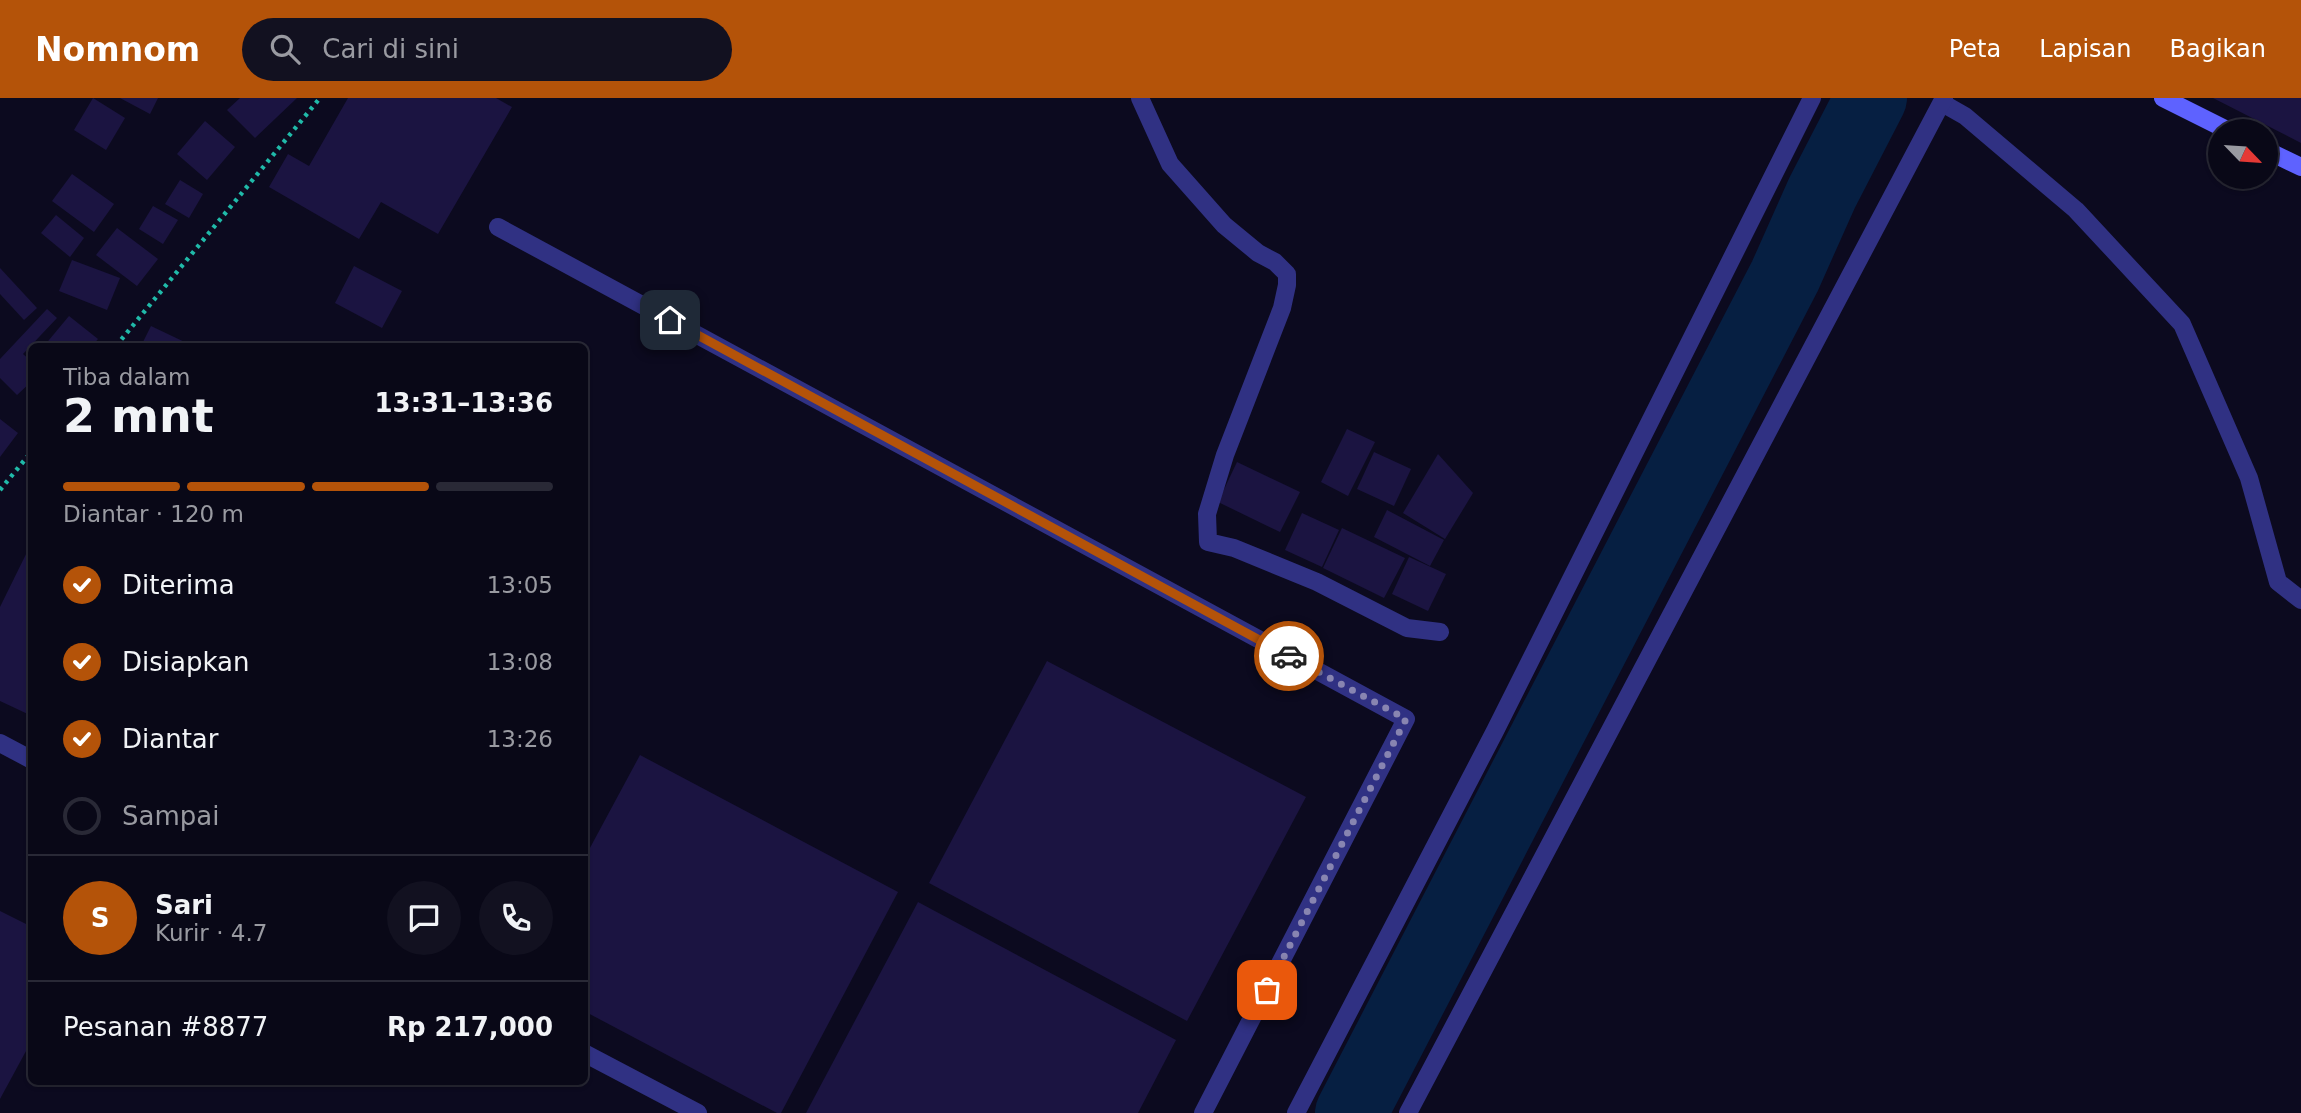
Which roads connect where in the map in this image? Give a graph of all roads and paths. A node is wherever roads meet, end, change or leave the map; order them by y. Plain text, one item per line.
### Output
1 (320, 98) edge
2 (1140, 98) edge
3 (1812, 98) edge
4 (2164, 98) edge
5 (1943, 100) edge
6 (2208, 120) edge
7 (2278, 156) edge
8 (2301, 167) edge
9 (498, 226) dead end
10 (118, 343) edge
11 (28, 456) edge
12 (0, 490) edge
13 (2301, 600) edge
14 (1440, 632) dead end
15 (0, 743) edge
16 (28, 758) edge
17 (588, 1055) edge
18 (698, 1113) edge
19 (1203, 1113) edge
20 (1296, 1113) edge
21 (1408, 1113) edge

1 - 10 path
2 - 14 street
3 - 20 street
4 - 6 street
5 - 13 street
5 - 21 street
7 - 8 street
9 - 19 street
11 - 12 path
15 - 16 street
17 - 18 street

